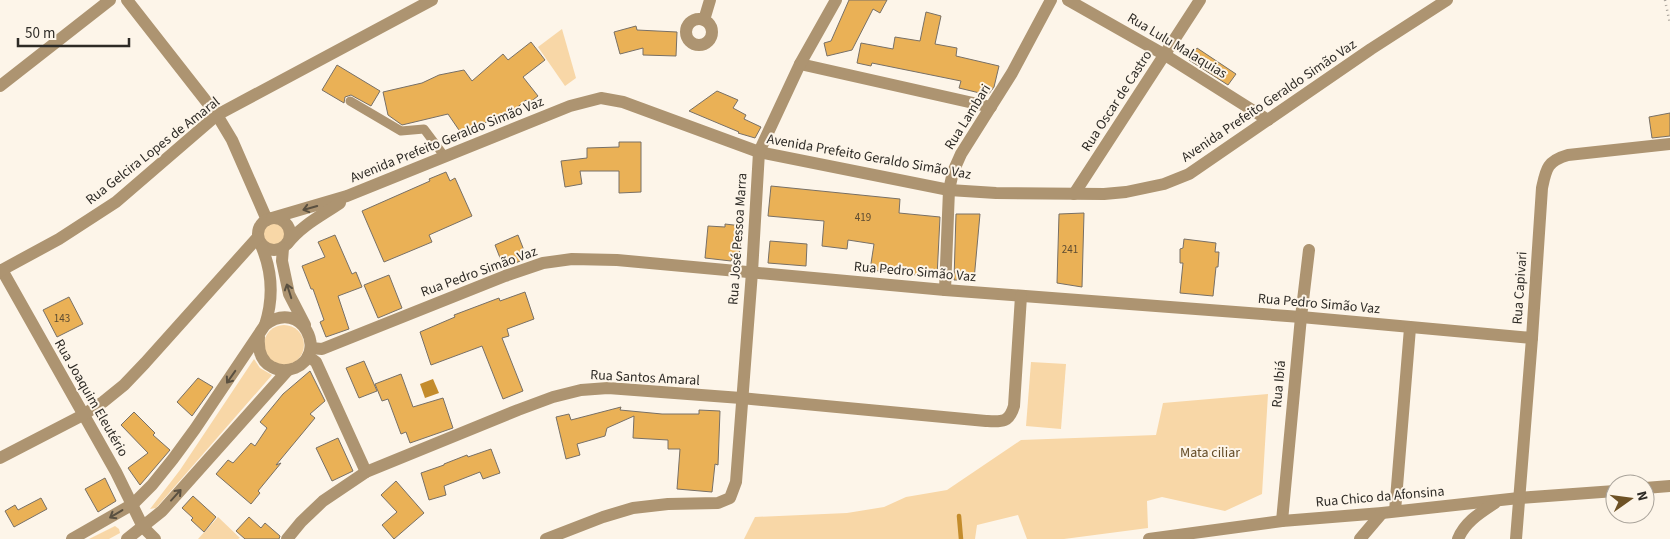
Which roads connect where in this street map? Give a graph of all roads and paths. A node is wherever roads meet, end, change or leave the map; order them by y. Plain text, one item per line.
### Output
1 (110, 0) edge
2 (127, 0) edge
3 (432, 0) edge
4 (710, 0) edge
5 (836, 0) edge
6 (1051, 0) edge
7 (1068, 0) edge
8 (1200, 0) edge
9 (1447, 0) edge
10 (1665, 0) edge
11 (704, 20) dead end
12 (1670, 24) edge
13 (1165, 55) junction
14 (800, 64) junction
15 (0, 86) edge
16 (350, 101) dead end
17 (991, 107) junction
18 (217, 114) junction
19 (1268, 120) junction
20 (1670, 144) edge
21 (759, 152) junction
22 (445, 157) junction
23 (949, 190) junction
24 (1074, 194) junction
25 (351, 195) junction
26 (269, 219) junction
27 (259, 240) junction
28 (285, 246) junction
29 (1309, 250) dead end
30 (1, 270) edge
31 (752, 272) junction
32 (945, 290) junction
33 (1021, 296) junction
34 (1301, 317) junction
35 (265, 325) junction
36 (1410, 328) junction
37 (308, 331) junction
38 (258, 337) junction
39 (1532, 338) junction
40 (309, 352) junction
41 (288, 370) junction
42 (741, 398) junction
43 (83, 416) junction
44 (0, 458) edge
45 (366, 472) junction
46 (1670, 486) edge
47 (1655, 487) edge
48 (1605, 492) edge
49 (1519, 498) junction
50 (1497, 502) junction
51 (133, 504) junction
52 (1389, 512) junction
53 (1282, 521) junction
54 (143, 527) junction
55 (72, 539) edge
56 (126, 539) edge
57 (155, 539) edge
58 (287, 539) edge
59 (546, 539) edge
60 (1150, 539) edge
61 (1360, 539) edge
62 (1458, 539) edge
63 (1516, 539) edge

1 - 15 street
2 - 18 street
3 - 18 street, Rua Gelcira Lopes de Amaral
4 - 11 street
5 - 14 street, Rua José Pessoa Marra
6 - 17 street, Rua Lambari
7 - 13 street, Rua Lulu Malaquias
8 - 13 street, Rua Oscar de Castro
9 - 19 street, Avenida Prefeito Geraldo Simão Vaz
10 - 12 path
13 - 19 street, Rua Lulu Malaquias
13 - 24 street, Rua Oscar de Castro
14 - 17 street
14 - 21 street, Rua José Pessoa Marra
16 - 22 lane
17 - 23 street, Rua Lambari
18 - 26 street
18 - 30 street, Rua Gelcira Lopes de Amaral
19 - 24 street, Avenida Prefeito Geraldo Simão Vaz
20 - 39 street, Rua Capivari
21 - 22 street, Avenida Prefeito Geraldo Simão Vaz
21 - 23 street, Avenida Prefeito Geraldo Simão Vaz
21 - 31 street, Rua José Pessoa Marra
22 - 25 street, Avenida Prefeito Geraldo Simão Vaz
23 - 24 street, Avenida Prefeito Geraldo Simão Vaz
23 - 32 street, Rua Lambari
25 -> 26 street
25 - 28 street
26 - 27 street
26 - 28 street
27 - 28 street
27 - 35 street
27 - 43 street
37 -> 28 street
29 - 34 street, Rua Ibiá
30 - 43 street, Rua Joaquim Eleutério
31 - 32 street, Rua Pedro Simão Vaz
31 - 40 street, Rua Pedro Simão Vaz
31 - 42 street, Rua José Pessoa Marra
32 - 33 street, Rua Pedro Simão Vaz
33 - 34 street, Rua Pedro Simão Vaz
33 - 42 street, Rua Santos Amaral
34 - 36 street, Rua Pedro Simão Vaz
34 - 53 street, Rua Ibiá
35 - 37 street
35 - 38 street
36 - 39 street, Rua Pedro Simão Vaz
36 - 52 street
37 - 40 street
38 - 41 street
38 -> 51 street
39 - 49 street, Rua Capivari
40 - 41 street
40 - 45 street
54 -> 41 street
42 - 45 street, Rua Santos Amaral
42 - 59 street, Rua José Pessoa Marra
43 - 44 street
43 - 51 street, Rua Joaquim Eleutério
45 - 58 street, Rua Santos Amaral
46 - 47 street
48 - 49 street, Rua Chico da Afonsina
49 - 50 street, Rua Chico da Afonsina
49 - 63 street, Rua Capivari
50 - 52 street, Rua Chico da Afonsina
50 - 62 street
51 - 54 street, Rua Joaquim Eleutério
51 -> 55 street
52 - 53 street, Rua Chico da Afonsina
52 - 61 street
53 - 60 street, Rua Chico da Afonsina
54 - 56 street
54 - 57 street, Rua Joaquim Eleutério

